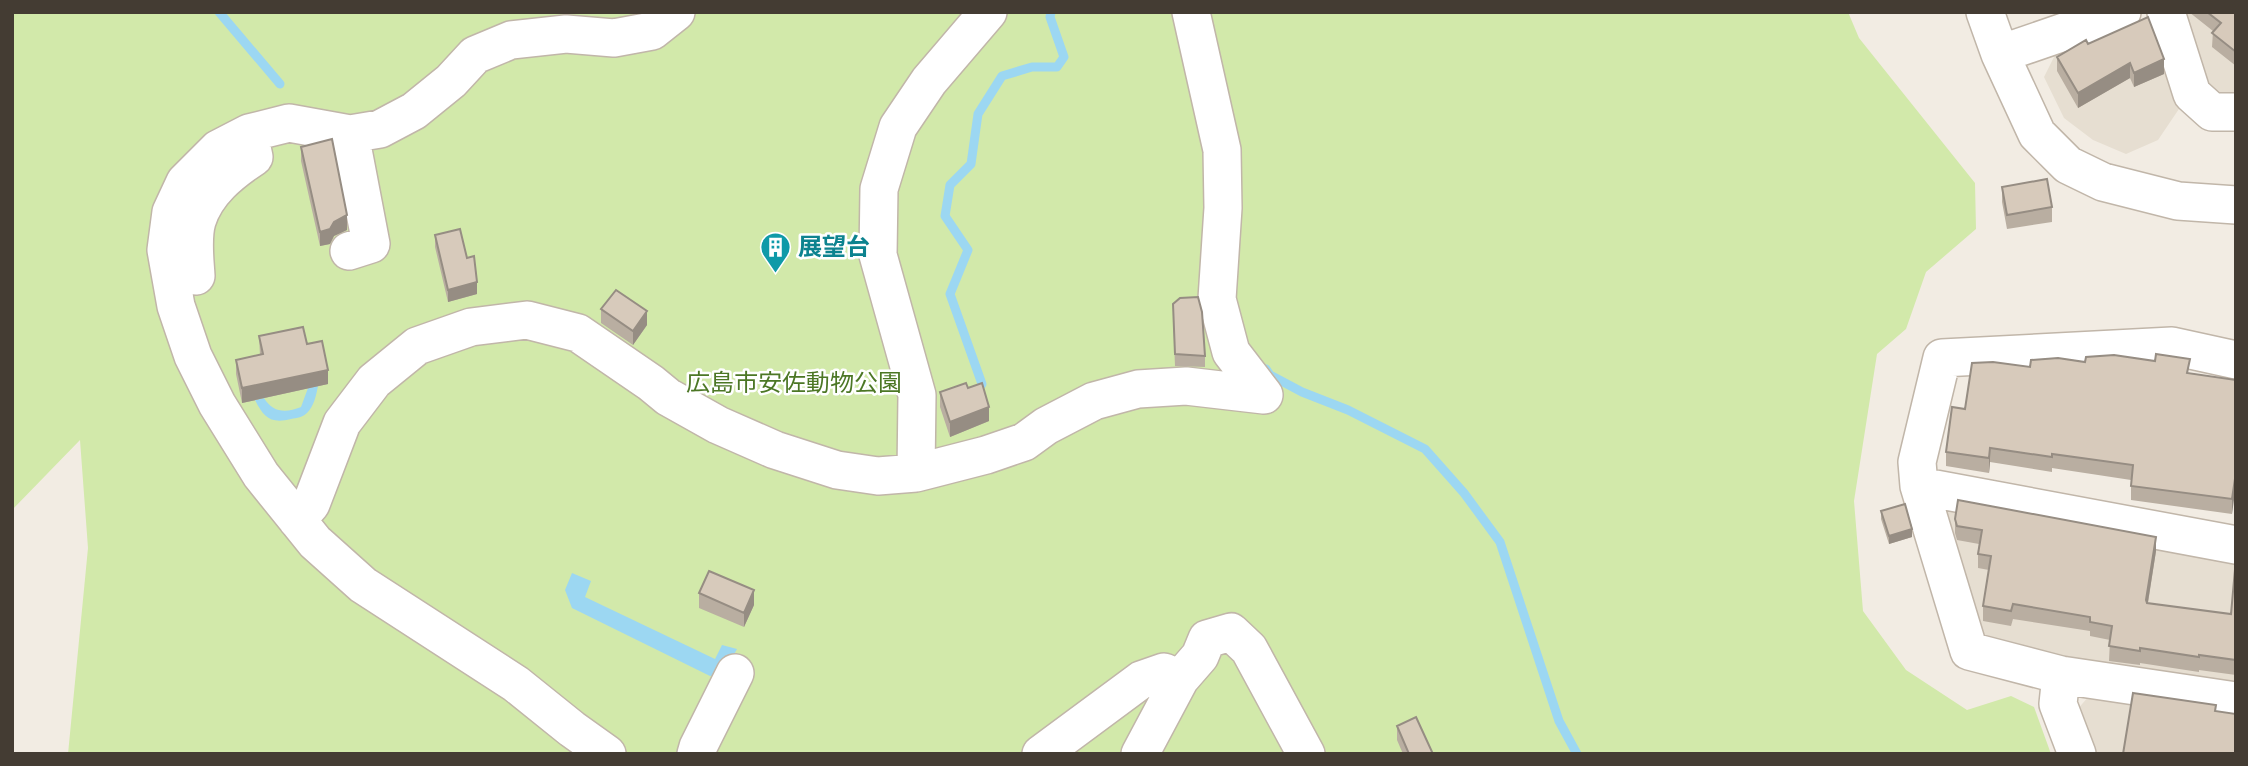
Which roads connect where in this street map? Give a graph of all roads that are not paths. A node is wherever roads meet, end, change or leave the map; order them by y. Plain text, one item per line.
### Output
1 (676, 12) edge
2 (988, 12) edge
3 (1191, 12) edge
4 (1985, 12) edge
5 (2122, 12) edge
6 (2166, 12) edge
7 (2000, 54) junction
8 (2236, 112) edge
9 (350, 134) junction
10 (2236, 205) edge
11 (184, 217) junction
12 (349, 251) dead end
13 (196, 276) dead end
14 (2236, 360) edge
15 (916, 472) junction
16 (1919, 486) junction
17 (298, 520) junction
18 (2236, 545) edge
19 (735, 673) dead end
20 (2061, 675) junction
21 (1180, 679) junction
22 (2236, 701) edge
23 (607, 754) edge
24 (696, 754) edge
25 (1041, 754) edge
26 (1140, 754) edge
27 (1306, 754) edge
28 (2077, 754) edge

1 - 9 street
2 - 15 street
3 - 15 street
4 - 7 street
5 - 7 street
6 - 8 street
7 - 10 street
9 - 11 street
9 - 12 street
11 - 13 street
11 - 17 street
14 - 16 street
15 - 17 street
16 - 18 street
16 - 20 street
17 - 23 street
19 - 24 street
20 - 22 street
20 - 28 street
21 - 25 street
21 - 26 street
21 - 27 street

